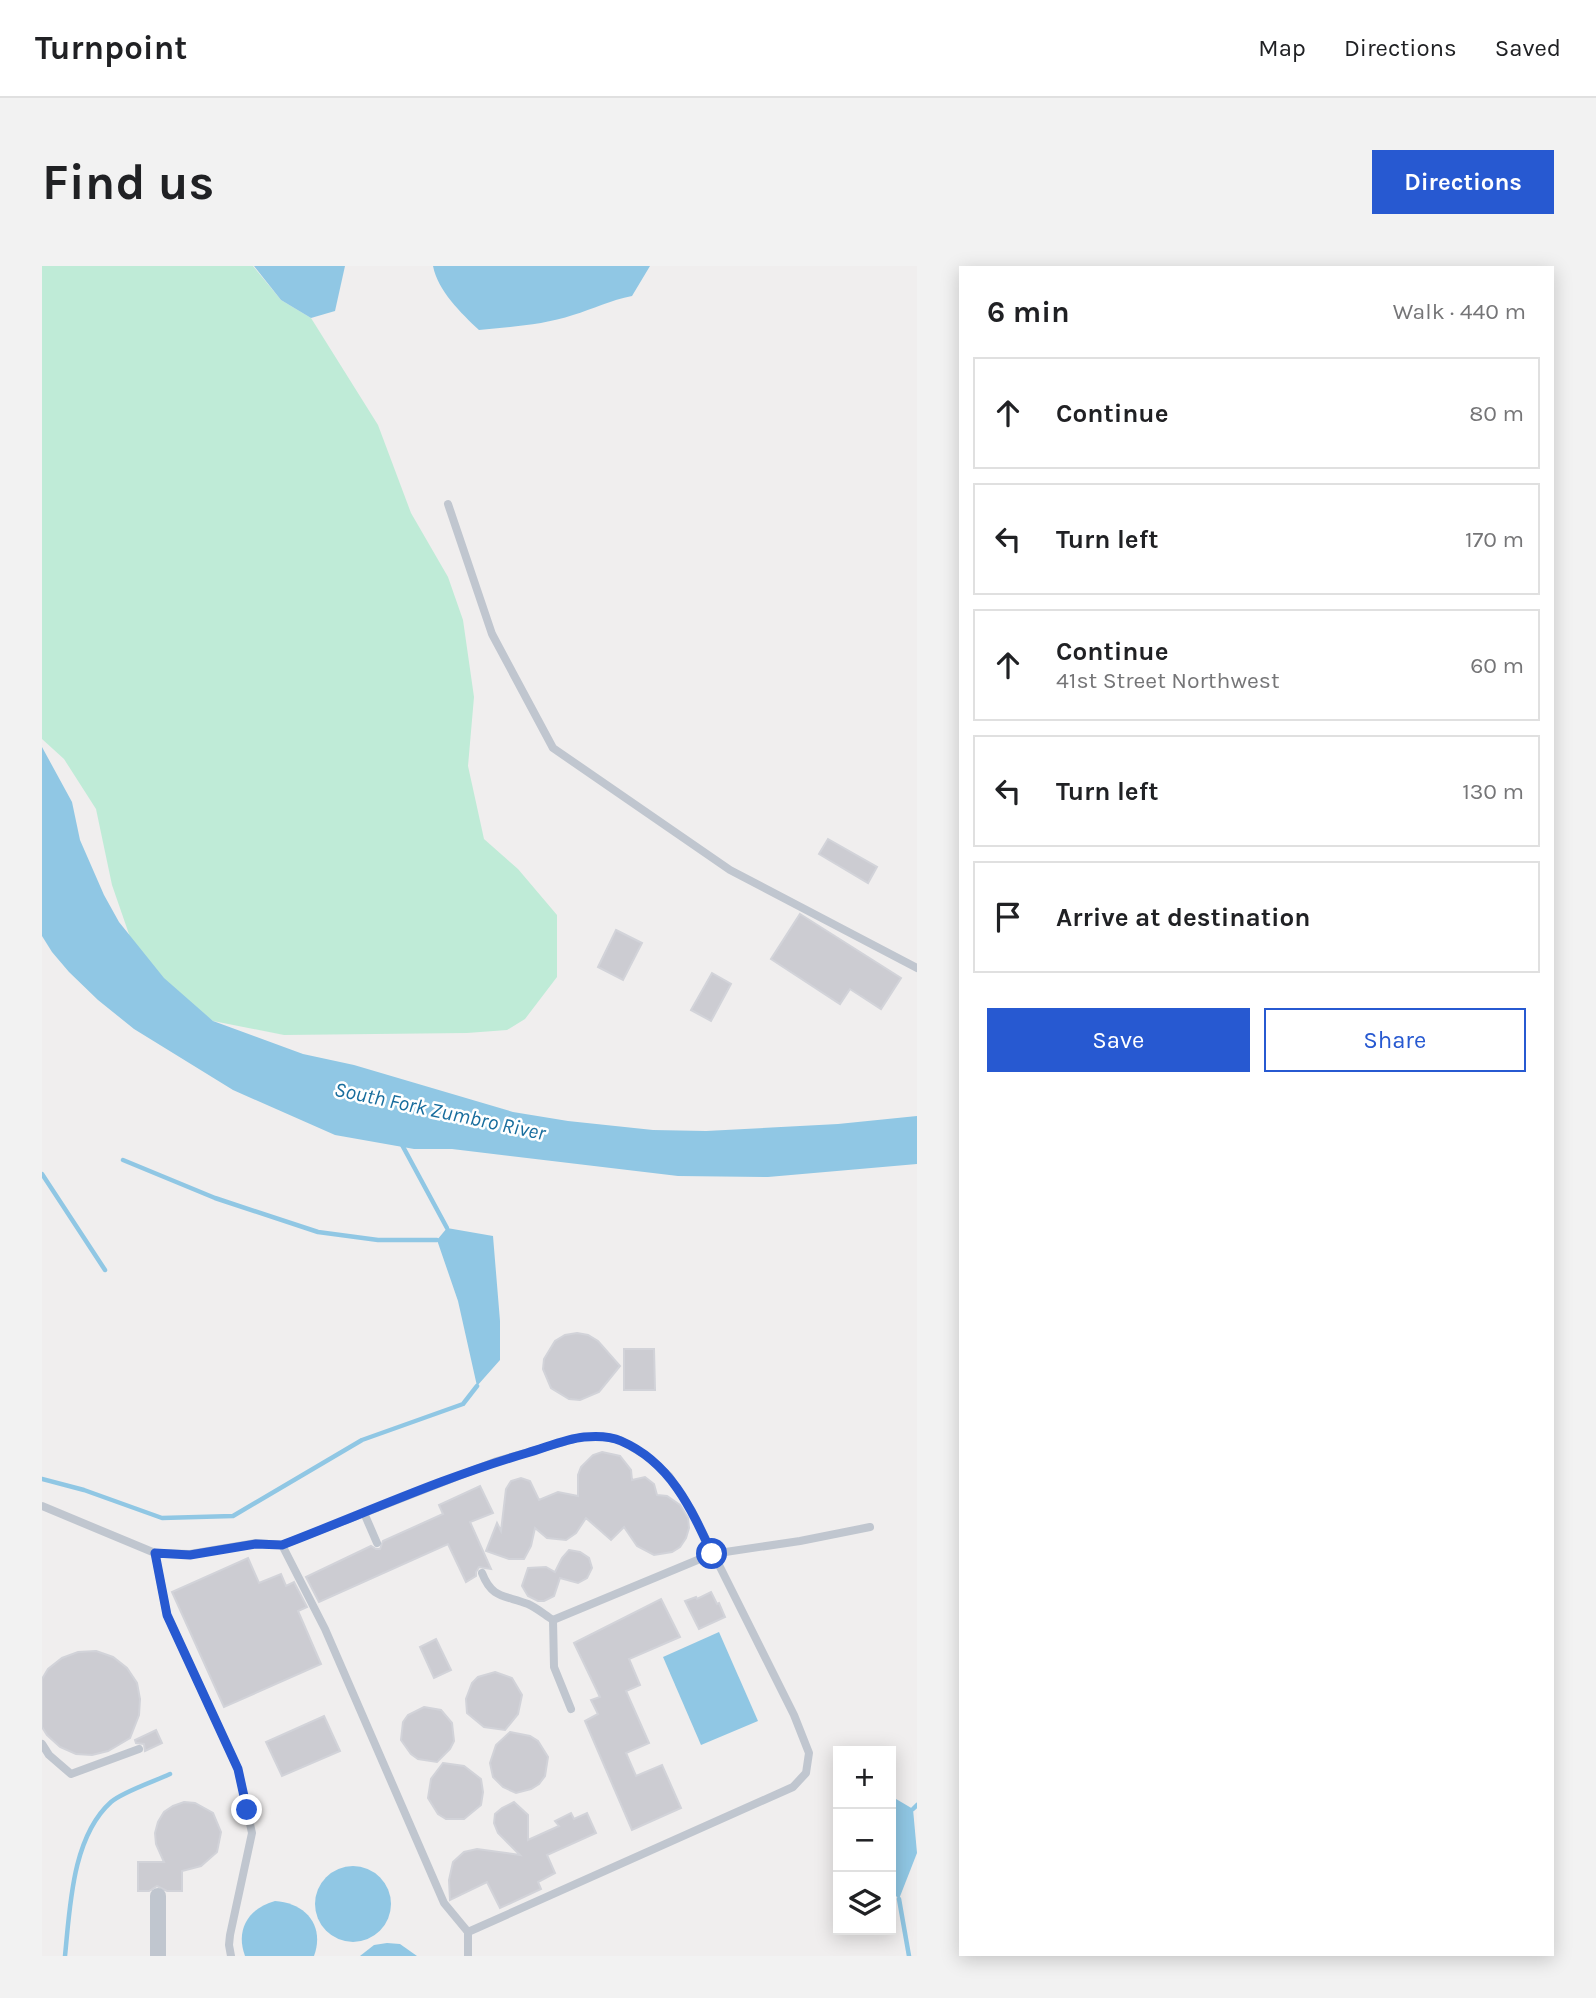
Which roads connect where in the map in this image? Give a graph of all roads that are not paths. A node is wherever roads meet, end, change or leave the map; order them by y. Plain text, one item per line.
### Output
1 (448, 504) dead end
2 (917, 968) edge
3 (42, 1506) edge
4 (363, 1513) junction
5 (870, 1527) dead end
6 (377, 1544) dead end
7 (282, 1545) junction
8 (155, 1553) junction
9 (712, 1554) junction
10 (482, 1573) dead end
11 (553, 1620) junction
12 (571, 1709) dead end
13 (42, 1744) edge
14 (139, 1749) dead end
15 (158, 1896) dead end
16 (468, 1931) junction
17 (158, 1956) edge
18 (232, 1956) edge
19 (468, 1956) edge

1 - 2 lane
3 - 8 lane
4 - 6 lane
4 - 7 lane
4 - 9 lane
5 - 9 lane
7 - 8 lane
7 - 16 lane
8 - 18 lane
9 - 11 lane
9 - 16 lane
10 - 11 lane
11 - 12 lane
13 - 14 lane
15 - 17 street
16 - 19 lane

